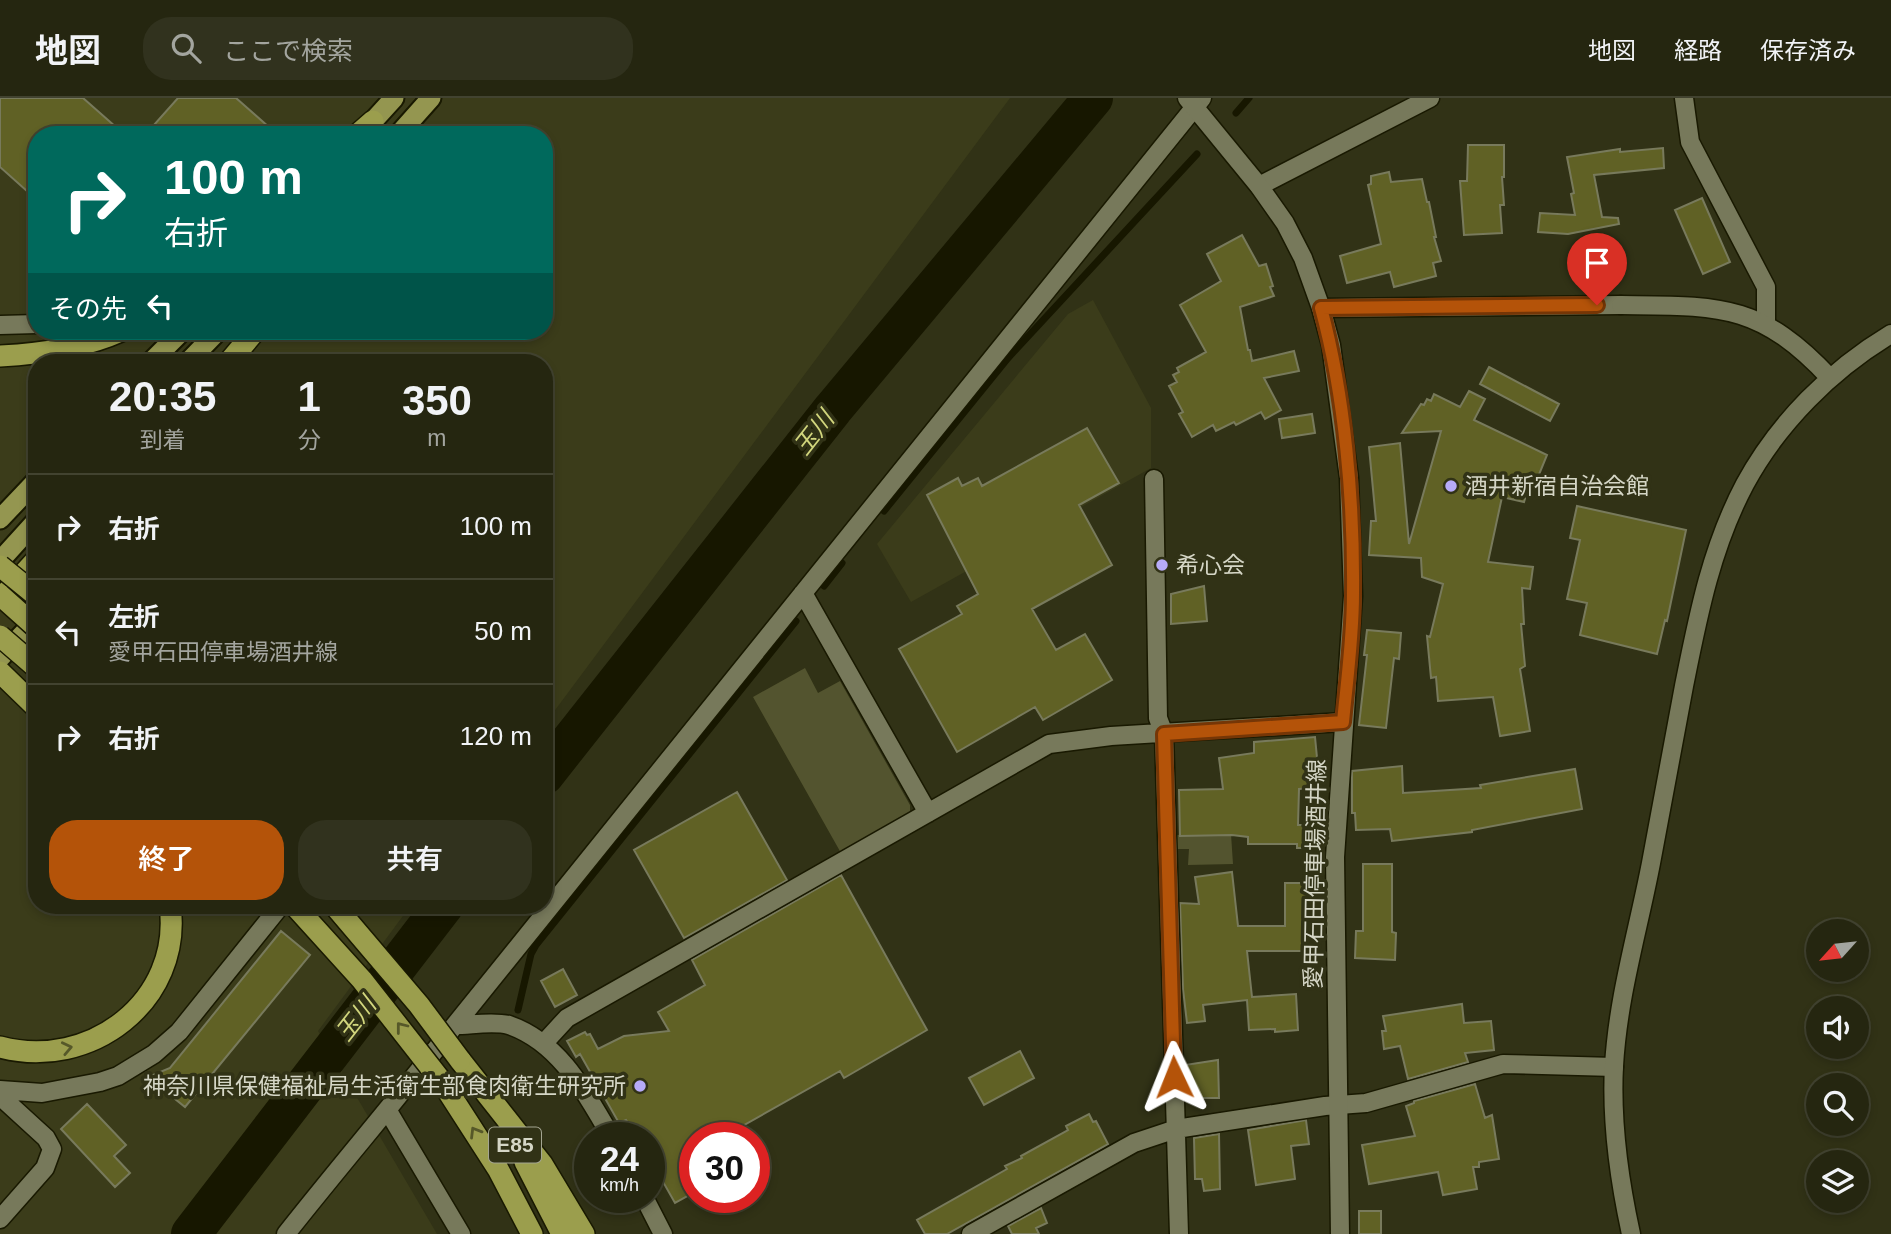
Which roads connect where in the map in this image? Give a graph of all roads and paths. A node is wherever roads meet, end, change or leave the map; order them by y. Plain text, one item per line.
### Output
1 (394, 98) edge
2 (430, 98) edge
3 (1430, 98) edge
4 (1684, 98) edge
5 (1195, 101) edge
6 (368, 126) edge
7 (406, 126) edge
8 (1259, 186) junction
9 (1321, 308) junction
10 (28, 324) edge
11 (0, 325) edge
12 (1766, 325) junction
13 (1891, 334) edge
14 (95, 340) edge
15 (173, 340) edge
16 (209, 340) edge
17 (247, 340) edge
18 (159, 354) edge
19 (196, 354) edge
20 (236, 354) edge
21 (0, 356) edge
22 (1830, 378) junction
23 (1154, 479) dead end
24 (28, 489) edge
25 (0, 519) edge
26 (28, 530) edge
27 (0, 561) edge
28 (0, 566) edge
29 (28, 568) edge
30 (28, 589) edge
31 (803, 593) junction
32 (0, 598) edge
33 (28, 621) edge
34 (28, 628) edge
35 (0, 636) edge
36 (0, 657) edge
37 (28, 660) edge
38 (0, 672) edge
39 (28, 699) edge
40 (1343, 722) junction
41 (1164, 734) junction
42 (928, 813) junction
43 (553, 903) edge
44 (170, 914) edge
45 (274, 914) edge
46 (302, 914) edge
47 (342, 914) edge
48 (544, 914) edge
49 (455, 1025) junction
50 (544, 1043) junction
51 (0, 1047) edge
52 (460, 1060) junction
53 (1614, 1067) junction
54 (0, 1090) edge
55 (0, 1096) edge
56 (1337, 1105) junction
57 (388, 1111) junction
58 (602, 1122) edge
59 (1176, 1129) junction
60 (652, 1213) edge
61 (0, 1219) edge
62 (286, 1234) edge
63 (461, 1234) edge
64 (532, 1234) edge
65 (562, 1234) edge
66 (584, 1234) edge
67 (663, 1234) edge
68 (971, 1234) edge
69 (1179, 1234) edge
70 (1340, 1234) edge
71 (1631, 1234) edge

1 - 6 highway
2 - 7 highway
3 - 8 street
4 - 12 street
5 - 8 street, 愛甲石田停車場酒井線
5 - 31 street
8 - 9 street, 愛甲石田停車場酒井線
9 - 12 street
9 - 40 street, 愛甲石田停車場酒井線
10 - 11 street
12 - 22 street
13 - 22 street
14 - 21 highway
15 - 18 highway
16 - 19 highway
17 - 20 highway
22 - 53 street
23 - 41 street
24 - 25 highway
26 - 27 highway
28 - 30 highway, bridge
29 - 32 highway
31 - 42 street
31 - 43 street
32 - 33 highway, bridge
34 - 36 highway
35 - 37 highway, bridge
38 - 39 highway
40 - 41 street
40 - 56 street, 愛甲石田停車場酒井線
41 - 42 street
41 - 59 street
42 - 50 street
51 -> 44 highway
45 - 54 street
64 -> 46 highway, E85, bridge
47 - 52 highway, E85, bridge
48 - 49 street
49 - 50 street
49 - 57 street
50 - 58 street
52 - 65 highway, E85
52 - 66 highway
53 - 56 street
53 - 71 street
55 - 61 street
56 - 59 street
56 - 70 street, 愛甲石田停車場酒井線
57 - 62 street
57 - 63 street
59 - 68 street
59 - 69 street
60 - 67 street

